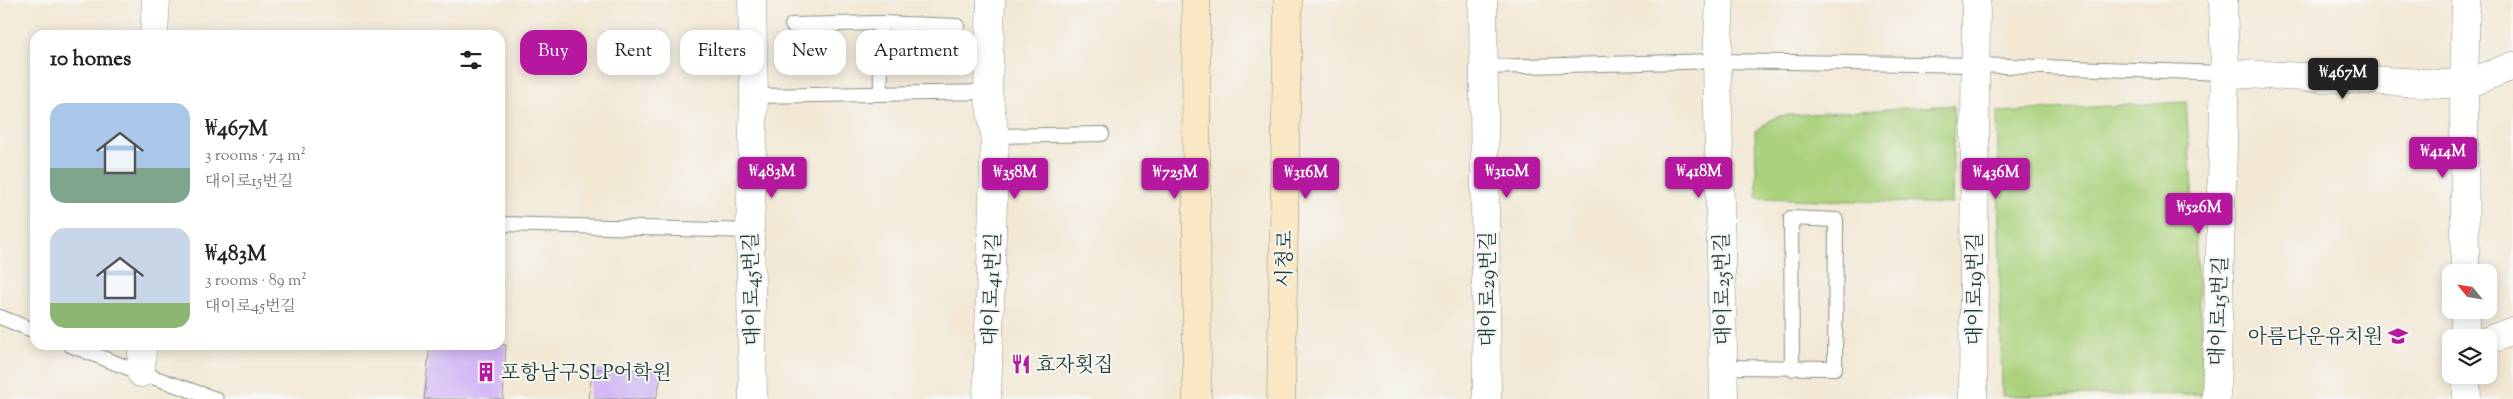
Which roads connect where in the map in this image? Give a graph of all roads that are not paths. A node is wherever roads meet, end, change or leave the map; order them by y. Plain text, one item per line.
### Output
1 (156, 0) edge
2 (752, 0) edge
3 (991, 0) edge
4 (1196, 0) edge
5 (1288, 0) edge
6 (1483, 0) edge
7 (1720, 0) edge
8 (1976, 0) edge
9 (2223, 0) edge
10 (2466, 0) edge
11 (880, 23) junction
12 (792, 25) dead end
13 (957, 26) dead end
14 (154, 30) edge
15 (1718, 61) junction
16 (1976, 65) junction
17 (2513, 66) edge
18 (1485, 67) junction
19 (2225, 73) junction
20 (2464, 85) junction
21 (988, 92) junction
22 (881, 94) junction
23 (754, 96) junction
24 (1102, 134) dead end
25 (995, 136) junction
26 (505, 224) edge
27 (750, 231) junction
28 (2465, 264) edge
29 (0, 317) edge
30 (30, 329) edge
31 (2513, 331) edge
32 (2497, 337) edge
33 (83, 350) edge
34 (142, 350) edge
35 (1724, 367) junction
36 (1792, 369) junction
37 (141, 373) junction
38 (2466, 384) edge
39 (216, 399) edge
40 (753, 399) edge
41 (987, 399) edge
42 (1197, 399) edge
43 (1281, 399) edge
44 (1487, 399) edge
45 (1724, 399) edge
46 (1974, 399) edge
47 (2216, 399) edge
48 (2466, 399) edge

1 - 14 street
2 - 23 street, 대이로45번길
3 - 21 street, 대이로41번길
4 - 42 street
5 - 43 street, 시청로
6 - 18 street, 대이로29번길
7 - 15 street, 대이로25번길
8 - 16 street, 대이로19번길
9 - 19 street, 대이로15번길
10 - 20 street
11 - 12 lane
11 - 13 lane
11 - 22 lane
15 - 16 lane
15 - 18 lane
15 - 35 street, 대이로25번길
16 - 19 lane
16 - 46 street, 대이로19번길
17 - 20 street
18 - 44 street, 대이로29번길
19 - 20 street
19 - 47 street, 대이로15번길
20 - 28 street
21 - 22 lane
21 - 25 street, 대이로41번길
22 - 23 lane
23 - 27 street, 대이로45번길
24 - 25 lane
25 - 41 street, 대이로41번길
26 - 27 lane
27 - 40 street, 대이로45번길
29 - 30 lane
31 - 32 street
33 - 37 lane
34 - 37 street
35 - 36 lane
35 - 45 street, 대이로25번길
36 - 36 lane
37 - 39 lane
38 - 48 street

